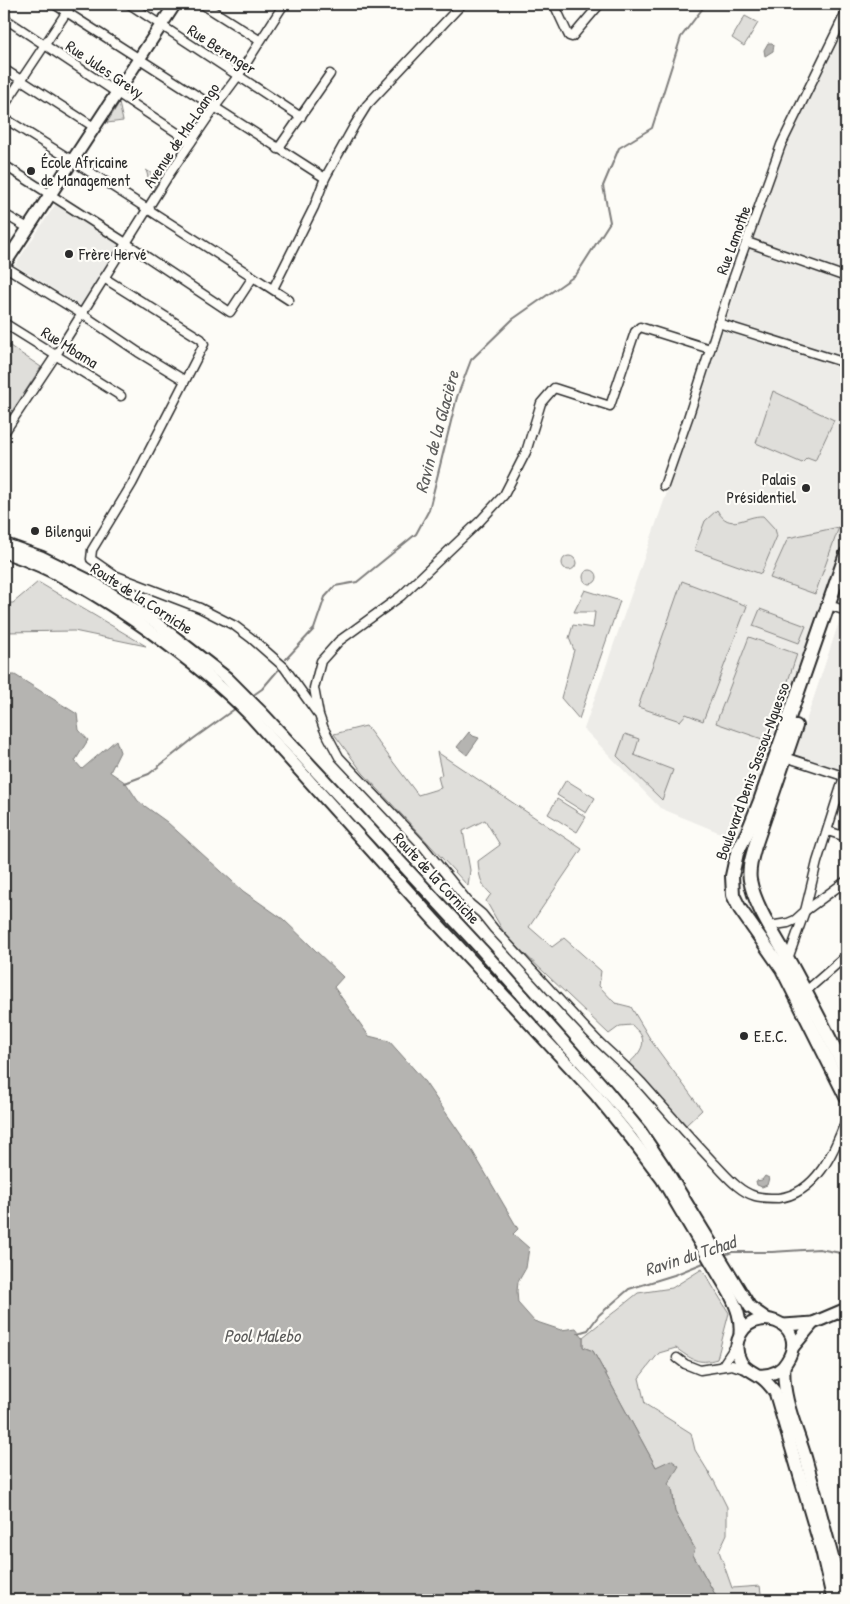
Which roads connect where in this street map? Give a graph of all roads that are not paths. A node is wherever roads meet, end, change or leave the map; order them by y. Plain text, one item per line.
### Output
1 (54, 4) edge
2 (72, 4) edge
3 (129, 4) edge
4 (175, 4) edge
5 (202, 4) edge
6 (284, 4) edge
7 (462, 4) edge
8 (554, 4) edge
9 (600, 4) edge
10 (67, 12) junction
11 (846, 12) edge
12 (4, 18) edge
13 (160, 26) junction
14 (259, 40) junction
15 (45, 45) junction
16 (138, 59) junction
17 (4, 69) edge
18 (330, 74) dead end
19 (238, 76) junction
20 (21, 80) junction
21 (116, 94) junction
22 (4, 106) edge
23 (215, 107) junction
24 (301, 117) junction
25 (4, 118) edge
26 (94, 127) junction
27 (191, 142) junction
28 (278, 149) junction
29 (73, 161) junction
30 (4, 165) edge
31 (325, 178) junction
32 (51, 194) junction
33 (148, 209) junction
34 (4, 214) edge
35 (28, 228) junction
36 (747, 242) junction
37 (126, 243) junction
38 (4, 266) edge
39 (254, 277) junction
40 (846, 277) edge
41 (104, 278) junction
42 (273, 289) junction
43 (288, 300) dead end
44 (82, 314) junction
45 (4, 323) edge
46 (718, 323) junction
47 (710, 349) junction
48 (56, 354) junction
49 (846, 363) edge
50 (184, 380) junction
51 (121, 396) dead end
52 (4, 433) edge
53 (664, 486) dead end
54 (4, 544) edge
55 (4, 552) edge
56 (846, 554) edge
57 (846, 579) edge
58 (93, 588) junction
59 (837, 608) edge
60 (319, 716) junction
61 (785, 757) junction
62 (845, 777) edge
63 (828, 831) junction
64 (846, 837) edge
65 (846, 882) edge
66 (805, 910) junction
67 (770, 926) junction
68 (846, 956) edge
69 (788, 959) junction
70 (806, 992) junction
71 (846, 1071) edge
72 (846, 1097) edge
73 (846, 1120) edge
74 (734, 1290) junction
75 (846, 1309) edge
76 (767, 1319) junction
77 (813, 1323) junction
78 (784, 1325) junction
79 (739, 1339) junction
80 (794, 1347) junction
81 (677, 1358) dead end
82 (722, 1366) junction
83 (784, 1366) junction
84 (747, 1370) junction
85 (758, 1375) junction
86 (833, 1600) edge
87 (844, 1600) edge

1 - 10 street
2 - 10 street
3 - 13 street, Rue Berenger
4 - 13 main road
5 - 14 street
6 - 14 street, Avenue de Ma-Loango
7 - 31 street
8 - 9 street
10 - 15 street
10 - 16 street
11 - 36 street, Rue Lamothe
12 - 15 street, Rue Jules Grevy
13 - 16 main road
13 - 19 street, Rue Berenger
14 - 19 street, Avenue de Ma-Loango
15 - 20 street
15 - 21 street, Rue Jules Grevy
16 - 21 main road
16 - 23 street
17 - 20 street
18 - 24 street
19 - 23 street, Avenue de Ma-Loango
19 - 24 street, Rue Berenger
20 - 22 street
20 - 26 street
21 - 26 main road
21 - 27 street, Rue Jules Grevy
23 - 27 street, Avenue de Ma-Loango
23 - 28 street
24 - 28 street
25 - 29 street
26 - 29 main road
27 - 33 street, Avenue de Ma-Loango
28 - 31 street
29 - 32 main road
29 - 33 street
30 - 32 street
31 - 42 street
32 - 35 main road
32 - 37 street
33 - 37 street, Avenue de Ma-Loango
33 - 39 street
34 - 35 street
35 - 38 main road
36 - 40 street
36 - 46 street, Rue Lamothe
37 - 39 street
37 - 41 street, Avenue de Ma-Loango
38 - 44 street
39 - 42 street
41 - 44 street, Avenue de Ma-Loango
41 - 50 street
42 - 43 street
44 - 48 street, Avenue de Ma-Loango
44 - 50 street
45 - 48 street, Rue Mbama
46 - 47 street, Rue Lamothe
46 - 49 street
47 - 53 street, Rue Lamothe
47 - 60 street
48 - 51 street, Rue Mbama
48 - 52 street, Avenue de Ma-Loango
50 - 60 street
54 - 58 main road, Route de la Corniche
55 - 58 main road, Route de la Corniche
56 - 59 main road, Boulevard Denis Sassou-Nguesso
57 - 59 main road, Boulevard Denis Sassou-Nguesso
58 - 74 main road, Route de la Corniche
59 - 61 main road, Boulevard Denis Sassou-Nguesso
59 - 72 main road, Boulevard Denis Sassou-Nguesso
60 - 73 street
61 - 62 street
61 - 67 main road, Boulevard Denis Sassou-Nguesso
62 - 63 street
63 - 64 street
63 - 66 street
65 - 66 street
66 - 67 street
66 - 69 street
67 - 69 main road, Boulevard Denis Sassou-Nguesso
68 - 70 street
69 - 70 main road, Boulevard Denis Sassou-Nguesso
70 - 71 main road, Boulevard Denis Sassou-Nguesso
74 - 76 main road, Route de la Corniche
74 - 79 main road, Route de la Corniche
75 - 77 main road
76 - 78 main road
76 - 79 main road
77 - 78 main road
77 - 80 main road
78 - 80 main road
79 - 82 street
79 - 84 main road
80 - 83 main road
81 - 82 street
82 - 84 street
83 - 85 main road
83 - 87 main road
84 - 85 main road
85 - 86 main road

